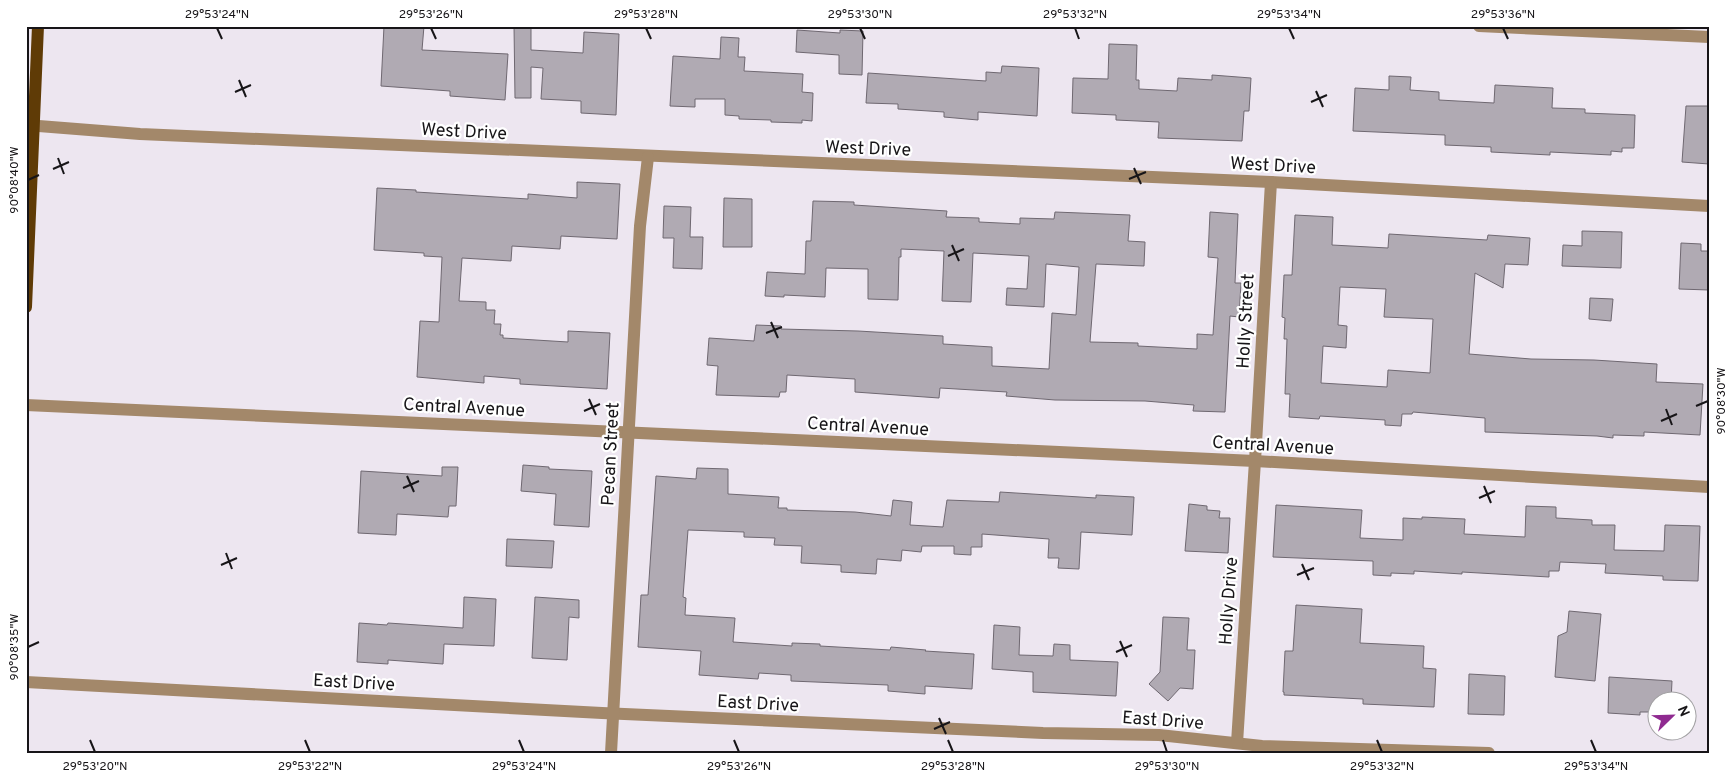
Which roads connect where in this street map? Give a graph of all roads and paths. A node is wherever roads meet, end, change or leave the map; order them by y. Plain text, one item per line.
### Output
1 (38, 26) edge
2 (1479, 26) edge
3 (1642, 30) edge
4 (1709, 37) edge
5 (30, 125) edge
6 (648, 157) junction
7 (1271, 182) junction
8 (1709, 206) edge
9 (26, 307) edge
10 (26, 405) edge
11 (629, 432) junction
12 (1255, 461) junction
13 (1709, 486) edge
14 (26, 682) edge
15 (613, 714) junction
16 (1236, 743) junction
17 (611, 753) edge
18 (1489, 753) edge

1 - 5 main road
2 - 3 street
3 - 4 street
5 - 6 street, West Drive
5 - 9 main road
6 - 7 street, West Drive
6 - 11 street, Pecan Street
7 - 8 street, West Drive
7 - 12 street, Holly Street
10 - 11 street, Central Avenue
11 - 12 street, Central Avenue
11 - 15 street, Pecan Street
12 - 13 street, Central Avenue
12 - 16 street, Holly Drive
14 - 15 street, East Drive
15 - 16 street, East Drive
15 - 17 street, Pecan Street
16 - 18 street, East Drive

